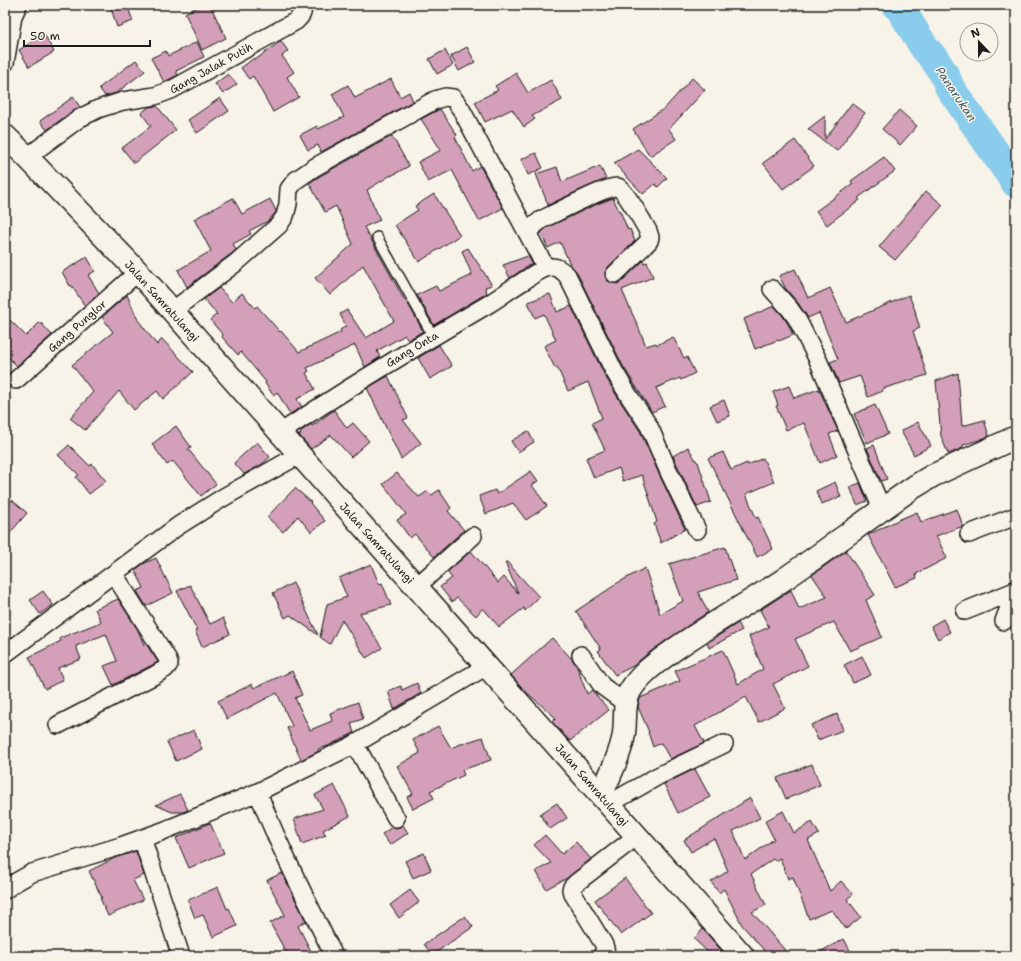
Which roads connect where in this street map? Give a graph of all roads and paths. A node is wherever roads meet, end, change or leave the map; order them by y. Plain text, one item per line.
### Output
1 (18, 5) edge
2 (303, 7) edge
3 (5, 63) edge
4 (5, 136) edge
5 (27, 157) junction
6 (527, 232) junction
7 (377, 236) dead end
8 (546, 268) junction
9 (138, 272) junction
10 (615, 274) dead end
11 (772, 289) dead end
12 (172, 311) junction
13 (433, 336) junction
14 (16, 380) dead end
15 (280, 433) junction
16 (1016, 437) edge
17 (299, 455) junction
18 (882, 509) junction
19 (1016, 516) edge
20 (697, 530) dead end
21 (969, 534) dead end
22 (473, 536) dead end
23 (114, 574) junction
24 (416, 587) junction
25 (1016, 590) edge
26 (965, 611) dead end
27 (1004, 621) dead end
28 (5, 654) edge
29 (581, 656) dead end
30 (487, 666) junction
31 (626, 703) junction
32 (58, 725) dead end
33 (355, 744) junction
34 (724, 744) dead end
35 (258, 792) junction
36 (605, 800) junction
37 (396, 818) dead end
38 (637, 836) junction
39 (142, 838) junction
40 (5, 890) edge
41 (181, 956) edge
42 (334, 956) edge
43 (602, 956) edge
44 (743, 956) edge

1 - 3 street
2 - 5 street, Gang Jalak Putih
4 - 5 main road, Jalan Samratulangi
5 - 9 main road, Jalan Samratulangi
6 - 8 street
6 - 10 street
6 - 12 street
7 - 13 lane
8 - 13 street, Gang Onta
8 - 20 street
9 - 12 main road, Jalan Samratulangi
9 - 14 street, Gang Punglor
11 - 18 street
12 - 15 main road, Jalan Samratulangi
13 - 15 street, Gang Onta
15 - 17 main road, Jalan Samratulangi
16 - 18 main road
17 - 23 street
17 - 24 main road, Jalan Samratulangi
18 - 31 main road
19 - 21 street
22 - 24 street
23 - 28 street
23 - 32 street
24 - 30 main road, Jalan Samratulangi
25 - 26 street
25 - 27 street
29 - 31 street
30 - 33 street
30 - 36 main road, Jalan Samratulangi
31 - 36 main road
33 - 35 street
33 - 37 street
34 - 36 street
35 - 39 street
35 - 42 street
36 - 38 main road, Jalan Samratulangi
38 - 43 street
38 - 44 main road, Jalan Samratulangi
39 - 40 street
39 - 41 street

